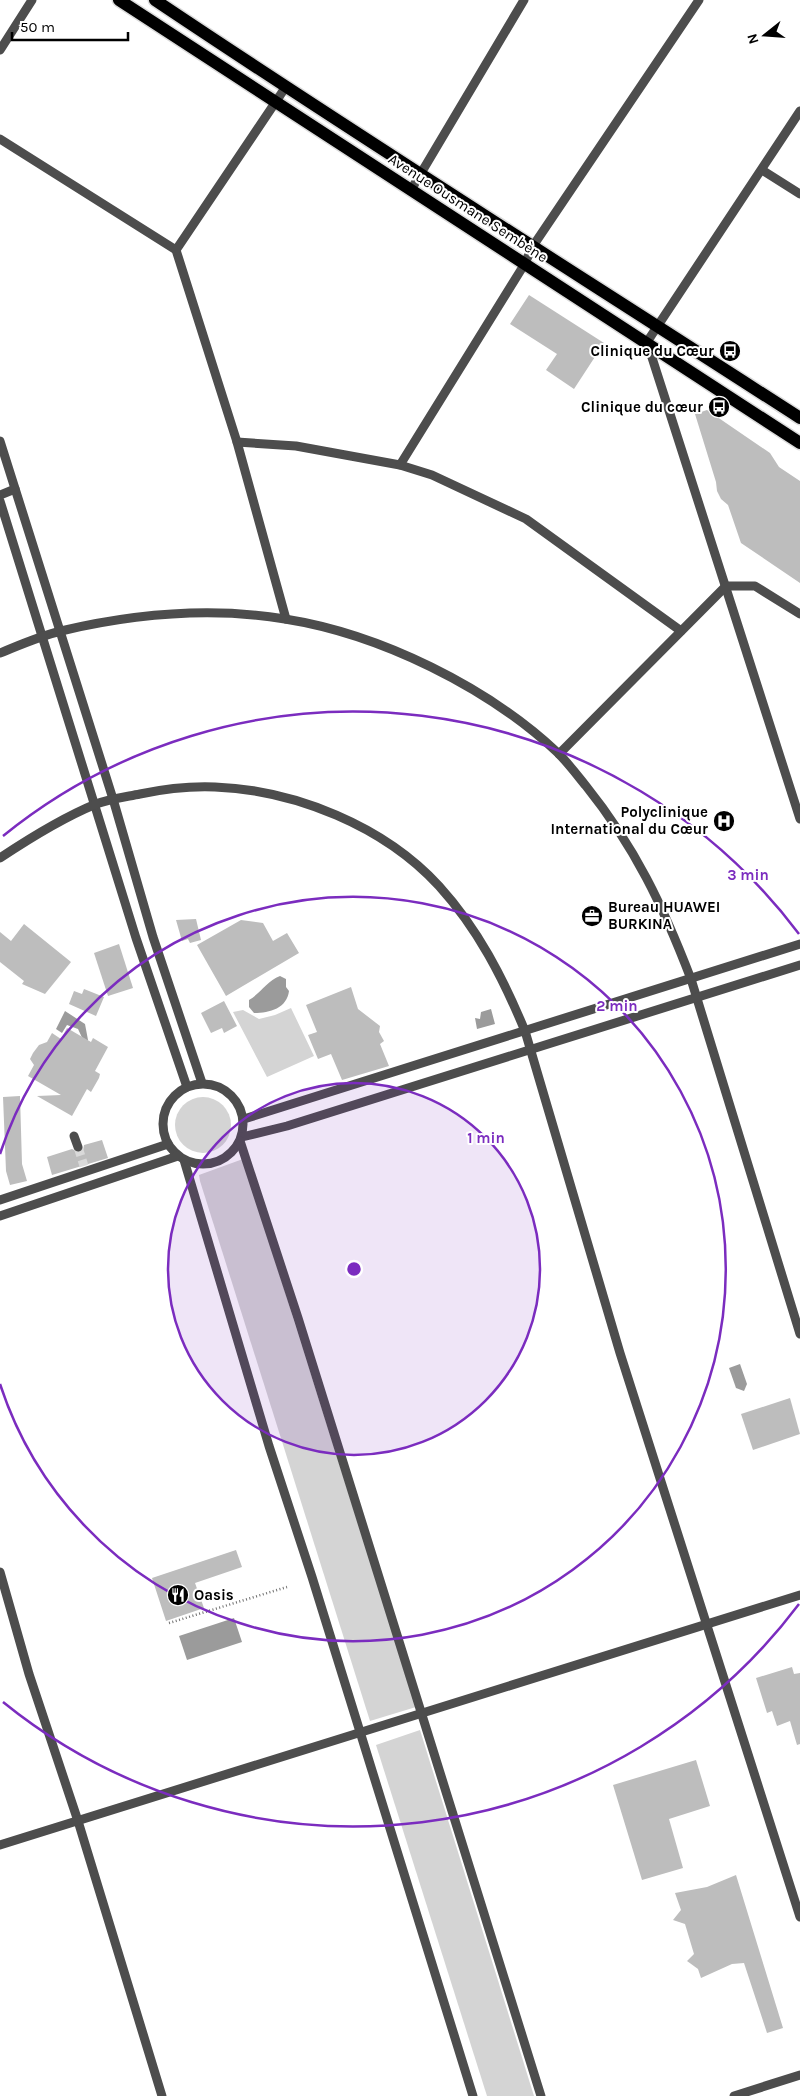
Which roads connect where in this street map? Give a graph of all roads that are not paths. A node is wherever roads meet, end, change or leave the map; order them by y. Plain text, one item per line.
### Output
1 (32, 0) edge
2 (119, 0) edge
3 (155, 0) edge
4 (524, 0) edge
5 (699, 0) edge
6 (0, 50) edge
7 (285, 88) junction
8 (274, 101) junction
9 (800, 111) edge
10 (0, 138) edge
11 (762, 170) junction
12 (421, 176) junction
13 (411, 190) junction
14 (800, 194) edge
15 (533, 246) junction
16 (176, 250) junction
17 (524, 265) junction
18 (658, 325) junction
19 (647, 342) junction
20 (800, 418) edge
21 (0, 441) edge
22 (237, 442) junction
23 (800, 443) edge
24 (400, 465) junction
25 (15, 489) junction
26 (0, 495) edge
27 (0, 500) edge
28 (726, 586) junction
29 (800, 614) edge
30 (286, 619) junction
31 (60, 631) junction
32 (681, 631) junction
33 (43, 636) junction
34 (0, 653) edge
35 (559, 754) junction
36 (113, 799) junction
37 (96, 804) junction
38 (800, 819) edge
39 (0, 858) edge
40 (800, 944) edge
41 (800, 965) edge
42 (691, 979) junction
43 (696, 999) junction
44 (525, 1031) junction
45 (531, 1050) junction
46 (202, 1083) junction
47 (187, 1086) junction
48 (244, 1119) junction
49 (74, 1136) dead end
50 (241, 1139) junction
51 (168, 1144) junction
52 (78, 1147) tunnel mouth
53 (181, 1158) junction
54 (0, 1200) edge
55 (0, 1216) edge
56 (800, 1334) edge
57 (0, 1572) edge
58 (800, 1595) edge
59 (707, 1624) junction
60 (421, 1713) junction
61 (359, 1733) junction
62 (78, 1821) junction
63 (0, 1845) edge
64 (800, 1917) edge
65 (800, 2076) edge
66 (162, 2096) edge
67 (473, 2096) edge
68 (541, 2096) edge
69 (734, 2096) edge

1 - 6 street
2 - 8 main road, Avenue Ousmane Sembène
3 - 7 main road, Avenue Ousmane Sembène
4 - 12 street
5 - 15 street
7 - 8 street
7 - 12 main road, Avenue Ousmane Sembène
8 - 13 main road, Avenue Ousmane Sembène
8 - 16 street
9 - 11 street
10 - 16 street
11 - 14 street
11 - 18 street
12 - 13 street
12 - 15 main road, Avenue Ousmane Sembène
13 - 17 main road, Avenue Ousmane Sembène
15 - 17 street
15 - 18 main road, Avenue Ousmane Sembène
16 - 22 street
17 - 19 main road, Avenue Ousmane Sembène
17 - 24 street
18 - 19 street
18 - 20 main road, Avenue Ousmane Sembène
19 - 23 main road, Avenue Ousmane Sembène
19 - 28 street
21 - 25 street
22 - 24 street
22 - 30 street
24 - 32 street
25 - 26 street
25 - 31 street
27 - 33 street
28 - 29 street
28 - 32 street
28 - 38 street
30 - 31 street
30 - 35 street
31 - 33 street
31 - 36 street
32 - 35 street
33 - 34 street
33 - 37 street
35 - 42 street
36 - 37 street
36 - 44 street
36 - 46 street
37 - 39 street
37 - 47 street
40 - 42 street
41 - 43 street
42 - 43 street
42 - 44 street
43 - 45 street
43 - 56 street
44 - 45 street
44 - 48 street
45 - 50 street
45 - 59 street
46 - 47 street
46 - 48 street
47 - 51 street
48 - 50 street
49 - 52 street
50 - 53 street
50 - 60 street
51 - 53 street
51 - 54 street
53 - 55 street
53 - 61 street
57 - 62 street
58 - 59 street
59 - 60 street
59 - 64 street
60 - 61 street
60 - 68 street
61 - 62 street
61 - 67 street
62 - 63 street
62 - 66 street
65 - 69 street

